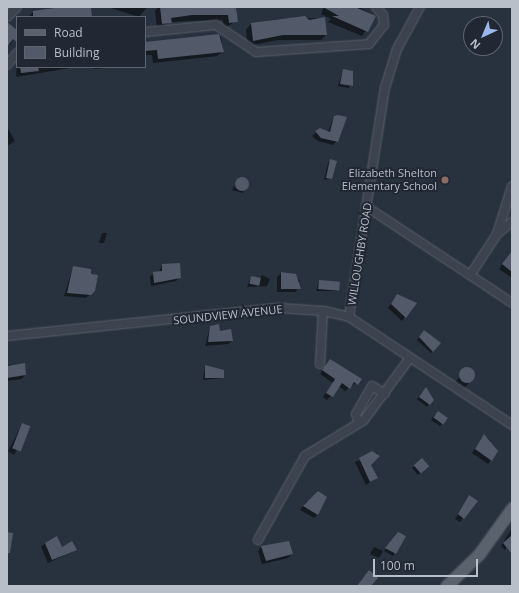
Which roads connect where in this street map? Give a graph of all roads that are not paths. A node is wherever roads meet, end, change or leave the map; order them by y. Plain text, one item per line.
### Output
1 (17, 7) edge
2 (376, 7) edge
3 (420, 7) edge
4 (7, 17) edge
5 (146, 32) edge
6 (16, 54) edge
7 (7, 65) edge
8 (512, 186) edge
9 (367, 207) junction
10 (512, 222) edge
11 (497, 234) junction
12 (471, 274) junction
13 (512, 303) edge
14 (323, 311) junction
15 (349, 318) junction
16 (7, 336) edge
17 (410, 358) junction
18 (320, 364) dead end
19 (385, 394) junction
20 (359, 423) junction
21 (512, 425) edge
22 (512, 508) edge
23 (258, 540) dead end
24 (446, 586) edge

1 - 4 street
2 - 5 street
3 - 9 street, WILLOUGHBY ROAD
6 - 7 street
8 - 11 street
9 - 12 street
9 - 15 street, WILLOUGHBY ROAD
10 - 11 street
11 - 12 street
12 - 13 street
14 - 15 street, SOUNDVIEW AVENUE
14 - 16 street, SOUNDVIEW AVENUE
14 - 18 street
15 - 17 street, SOUNDVIEW AVENUE
17 - 19 street
17 - 21 street, SOUNDVIEW AVENUE
19 - 20 street
19 - 20 street
20 - 23 street
22 - 24 main road

